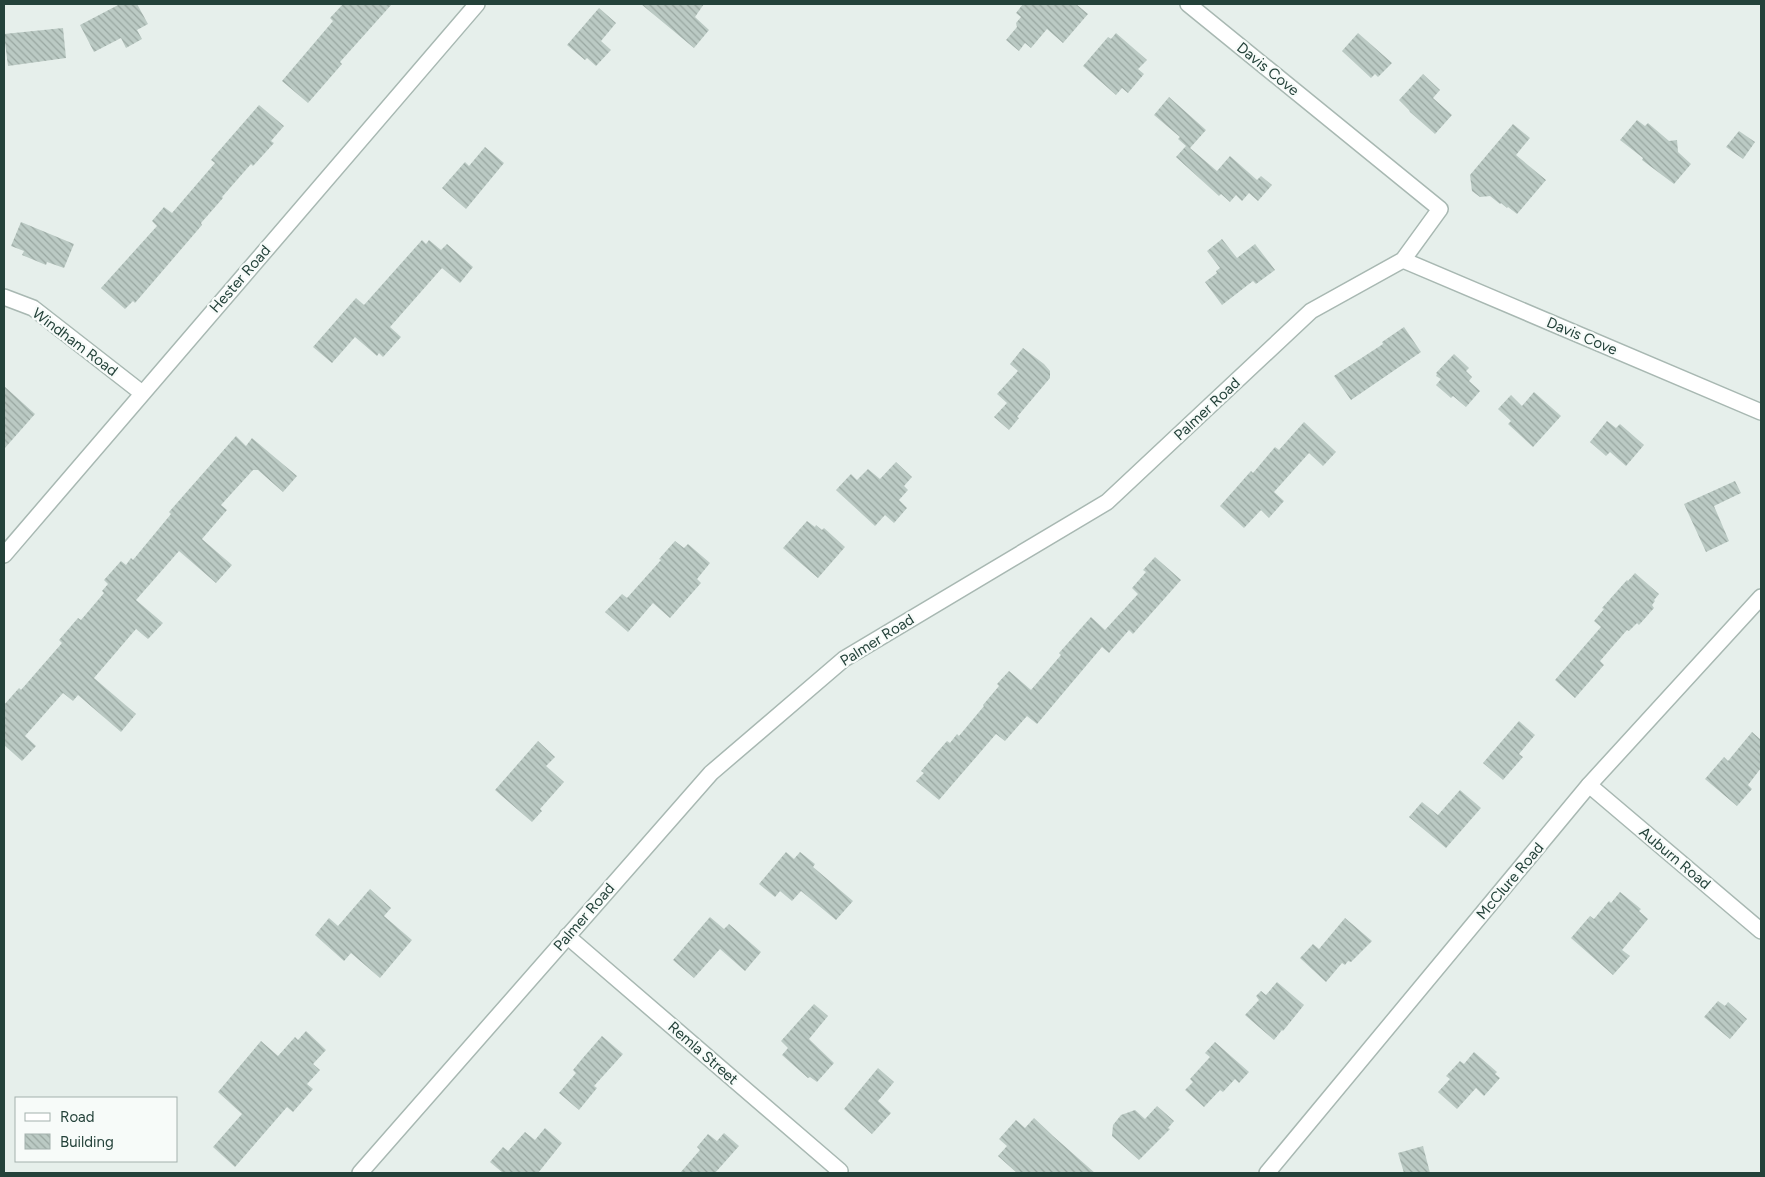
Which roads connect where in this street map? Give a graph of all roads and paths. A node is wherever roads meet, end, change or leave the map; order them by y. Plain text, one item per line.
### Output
1 (477, 4) edge
2 (1188, 4) edge
3 (1440, 209) joint
4 (1403, 260) junction
5 (4, 297) edge
6 (142, 393) junction
7 (1761, 412) edge
8 (4, 555) edge
9 (1761, 597) edge
10 (1589, 786) junction
11 (1761, 931) edge
12 (567, 936) junction
13 (840, 1171) dead end
14 (360, 1173) edge
15 (1267, 1173) edge

1 - 6 street, Hester Road
2 - 3 street, Davis Cove
3 - 4 street, Palmer Road
4 - 7 street, Davis Cove
4 - 12 street, Palmer Road
5 - 6 street, Windham Road
6 - 8 street, Hester Road
9 - 10 street, McClure Road
10 - 11 street, Auburn Road
10 - 15 street, McClure Road
12 - 13 street, Remla Street
12 - 14 street, Palmer Road

